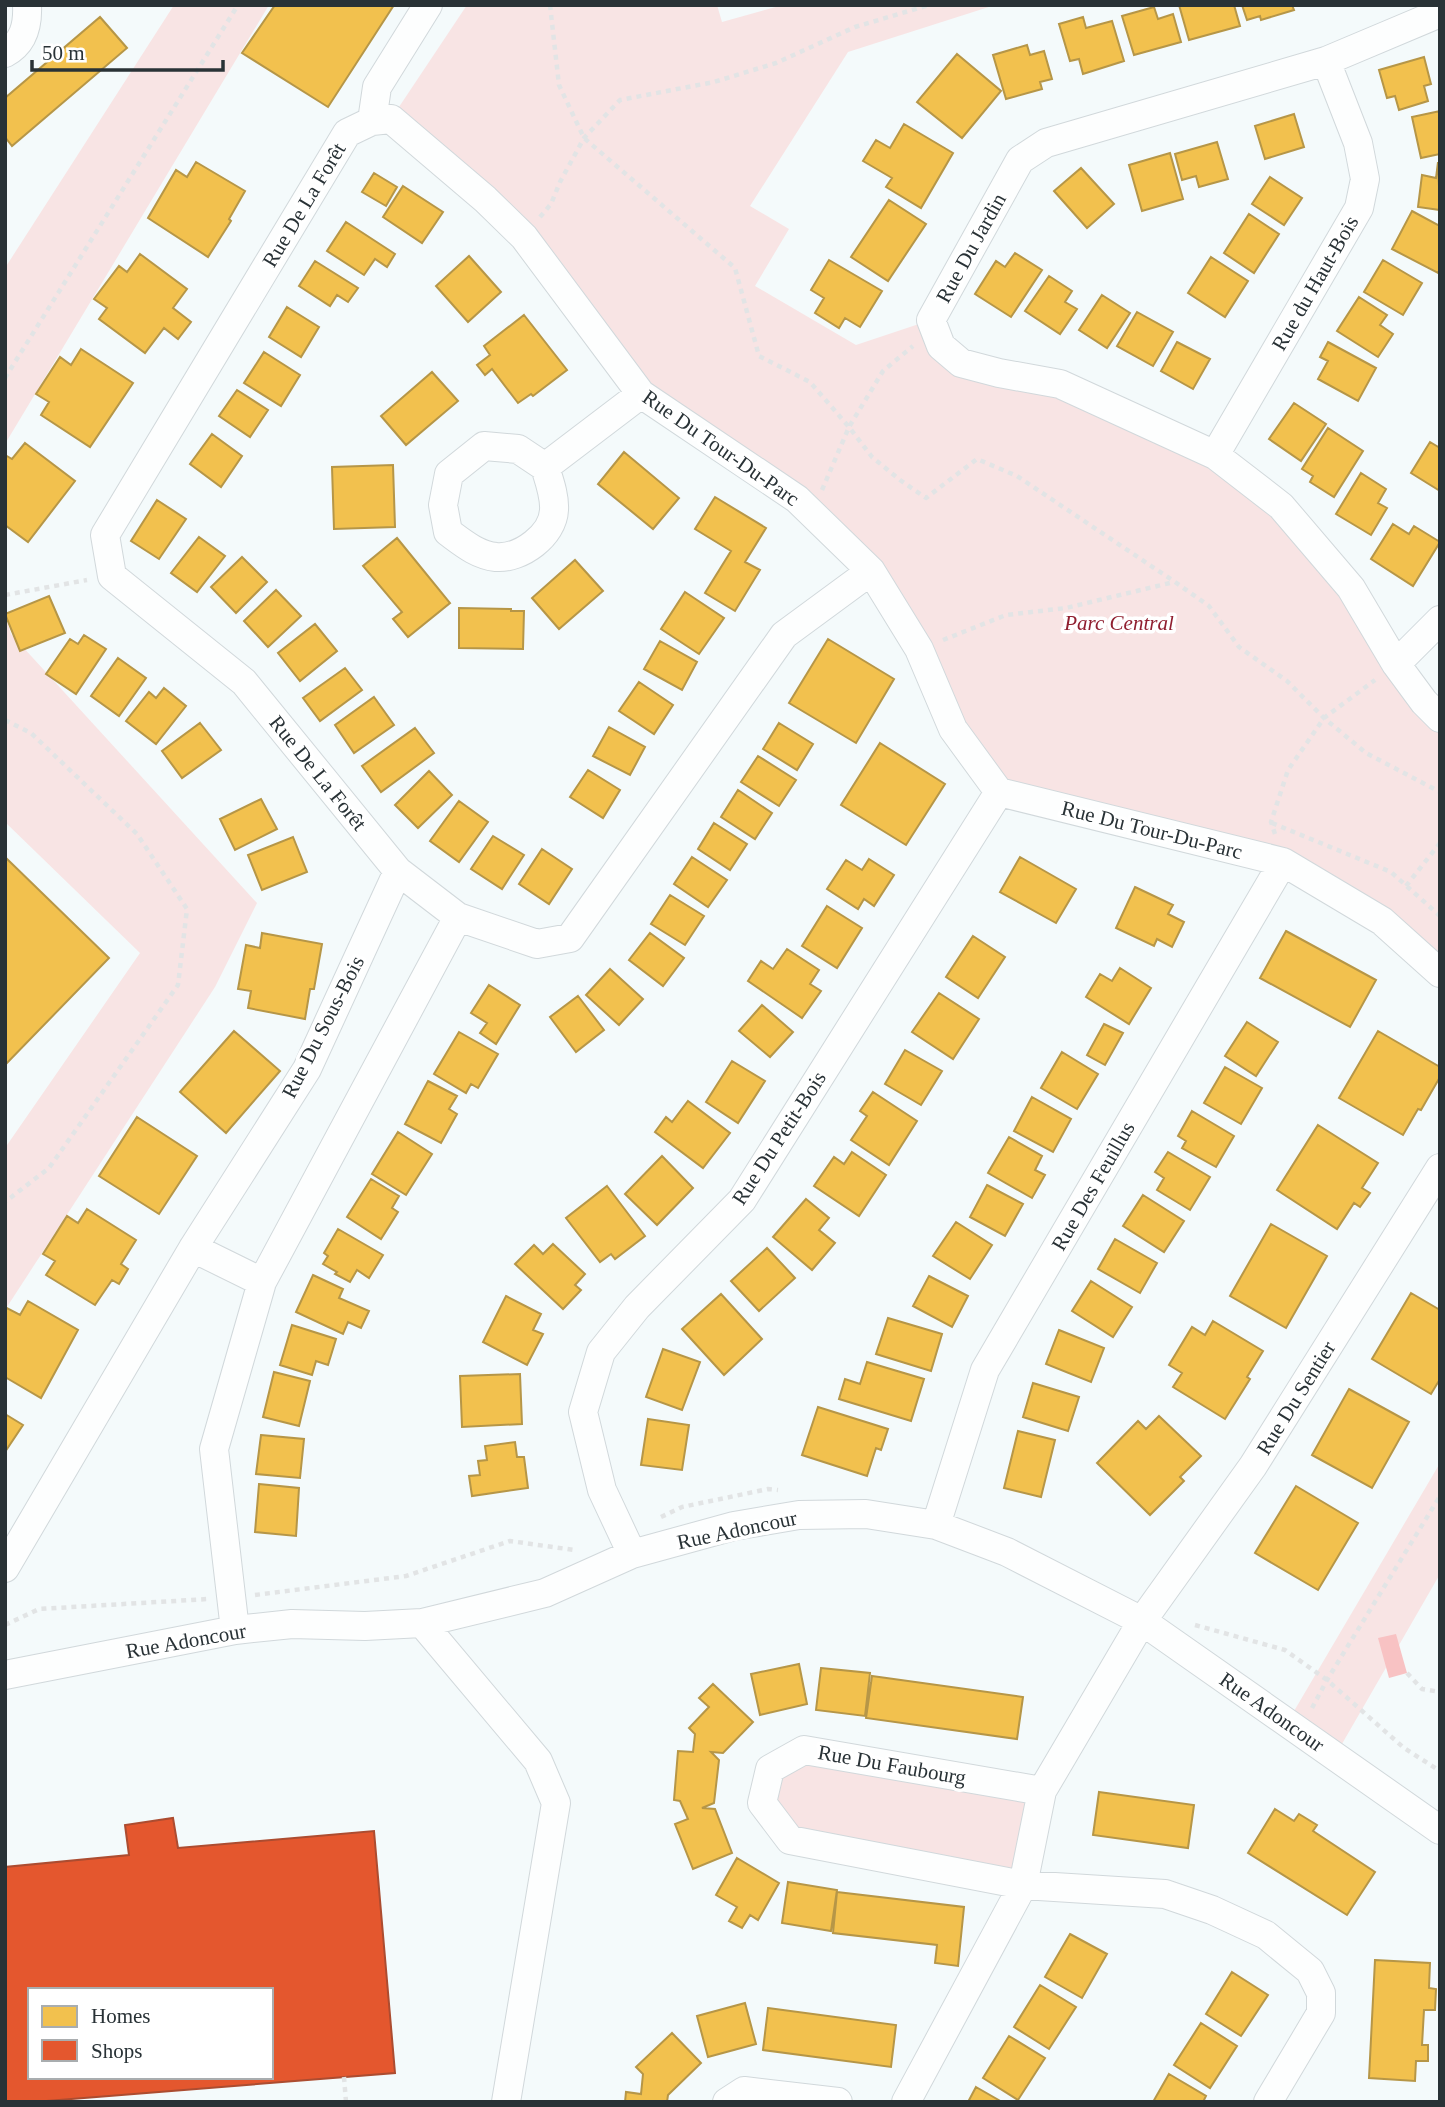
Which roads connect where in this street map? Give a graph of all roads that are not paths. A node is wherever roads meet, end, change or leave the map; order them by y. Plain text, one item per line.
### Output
1 (27, 5) edge
2 (428, 5) edge
3 (1440, 13) edge
4 (5, 53) edge
5 (1326, 61) junction
6 (360, 127) junction
7 (641, 394) junction
8 (1216, 455) junction
9 (545, 467) dead end
10 (871, 571) junction
11 (1440, 620) edge
12 (1396, 664) junction
13 (1440, 718) edge
14 (999, 792) junction
15 (1283, 862) junction
16 (398, 871) junction
17 (458, 917) junction
18 (1440, 974) edge
19 (1440, 1168) edge
20 (193, 1248) junction
21 (262, 1282) junction
22 (936, 1525) junction
23 (627, 1544) junction
24 (5, 1568) edge
25 (1146, 1614) junction
26 (422, 1623) junction
27 (235, 1630) junction
28 (5, 1675) edge
29 (1042, 1791) junction
30 (1440, 1830) edge
31 (1023, 1885) junction
32 (502, 2101) edge
33 (727, 2102) edge
34 (838, 2102) edge
35 (906, 2102) edge
36 (1268, 2102) edge

1 - 4 street
2 - 6 street
3 - 5 street, Rue Du Jardin
5 - 8 street, Rue du Haut-Bois
5 - 8 street, Rue Du Jardin
6 - 7 street, Rue Du Tour-Du-Parc
6 - 16 street, Rue De La Forêt
7 - 9 street, Rue Du Tour-Du-Parc
7 - 10 street, Rue Du Tour-Du-Parc
8 - 12 street, Rue Du Jardin
10 - 14 street, Rue Du Tour-Du-Parc
10 - 17 street, Rue De La Forêt
11 - 12 street
12 - 13 street, Rue Du Jardin
14 - 15 street, Rue Du Tour-Du-Parc
14 - 23 street, Rue Du Petit-Bois
15 - 18 street, Rue Du Tour-Du-Parc
15 - 22 street, Rue Des Feuillus
16 - 17 street, Rue De La Forêt
16 - 20 street, Rue Du Sous-Bois
17 - 21 street
19 - 25 street, Rue Du Sentier
20 - 21 street
20 - 24 street, Rue Du Sous-Bois
21 - 27 street
22 - 23 street, Rue Adoncour
22 - 25 street, Rue Adoncour
23 - 26 street, Rue Adoncour
25 - 29 street
25 - 30 street, Rue Adoncour
26 - 27 street, Rue Adoncour
26 - 32 street
27 - 28 street, Rue Adoncour
29 - 31 street
29 - 31 street, Rue Du Faubourg
31 - 35 street
31 - 36 street, Rue Du Faubourg
33 - 34 street

